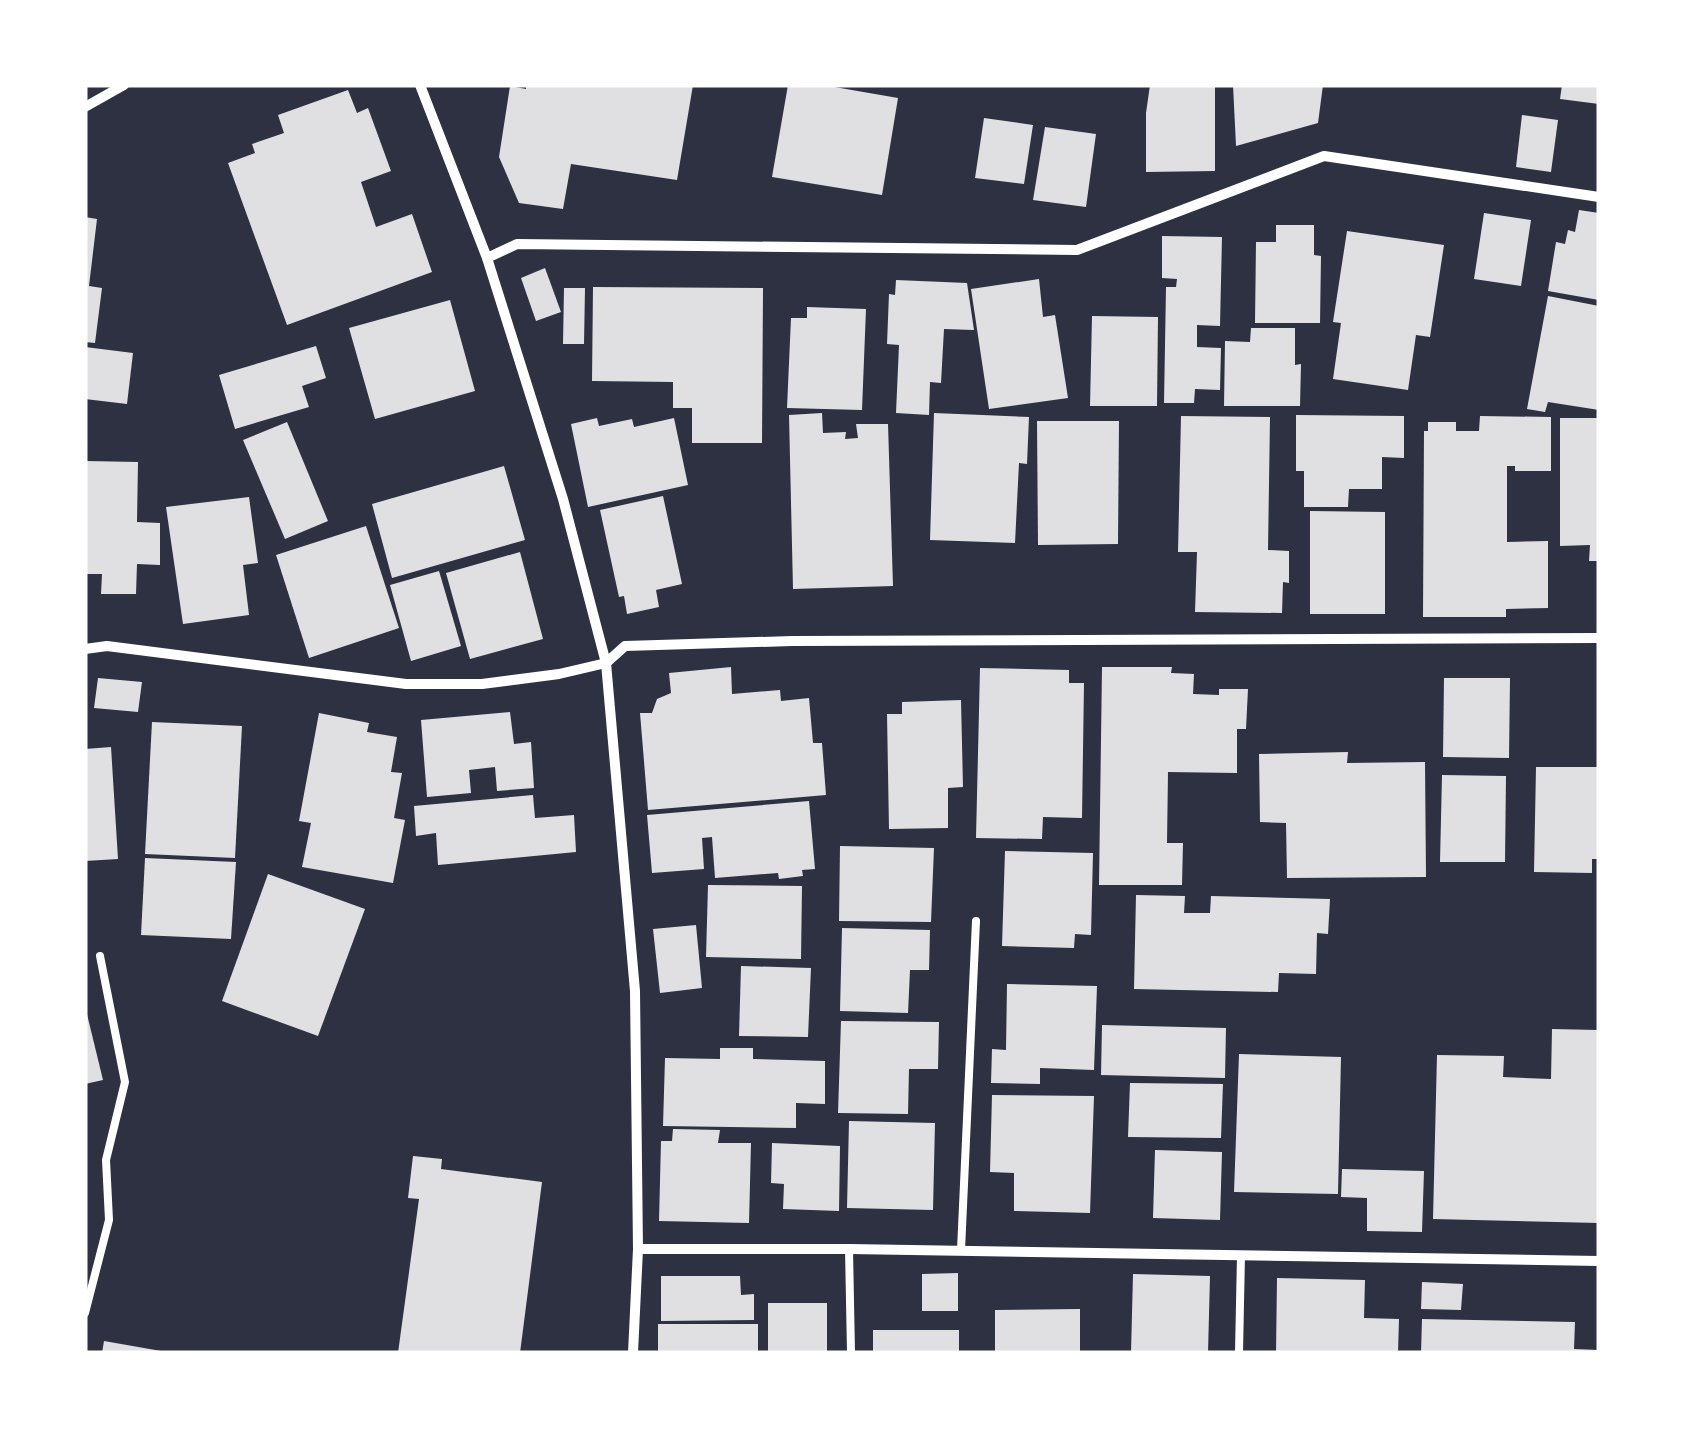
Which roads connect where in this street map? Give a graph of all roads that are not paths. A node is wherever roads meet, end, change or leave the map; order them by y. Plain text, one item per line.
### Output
1 (420, 85) edge
2 (117, 86) edge
3 (85, 106) edge
4 (1599, 197) edge
5 (487, 258) junction
6 (1599, 638) edge
7 (85, 648) edge
8 (606, 663) junction
9 (976, 922) dead end
10 (100, 956) dead end
11 (850, 1249) junction
12 (638, 1250) junction
13 (960, 1250) junction
14 (1241, 1256) junction
15 (1599, 1261) edge
16 (85, 1314) edge
17 (633, 1353) edge
18 (851, 1353) edge
19 (1239, 1353) edge

1 - 5 street
2 - 3 street
4 - 5 street
5 - 8 street
6 - 8 street
7 - 8 street
8 - 12 street
9 - 13 lane
10 - 16 lane
11 - 12 street
11 - 13 street
11 - 18 lane
12 - 17 street
13 - 14 street
14 - 15 street
14 - 19 lane

